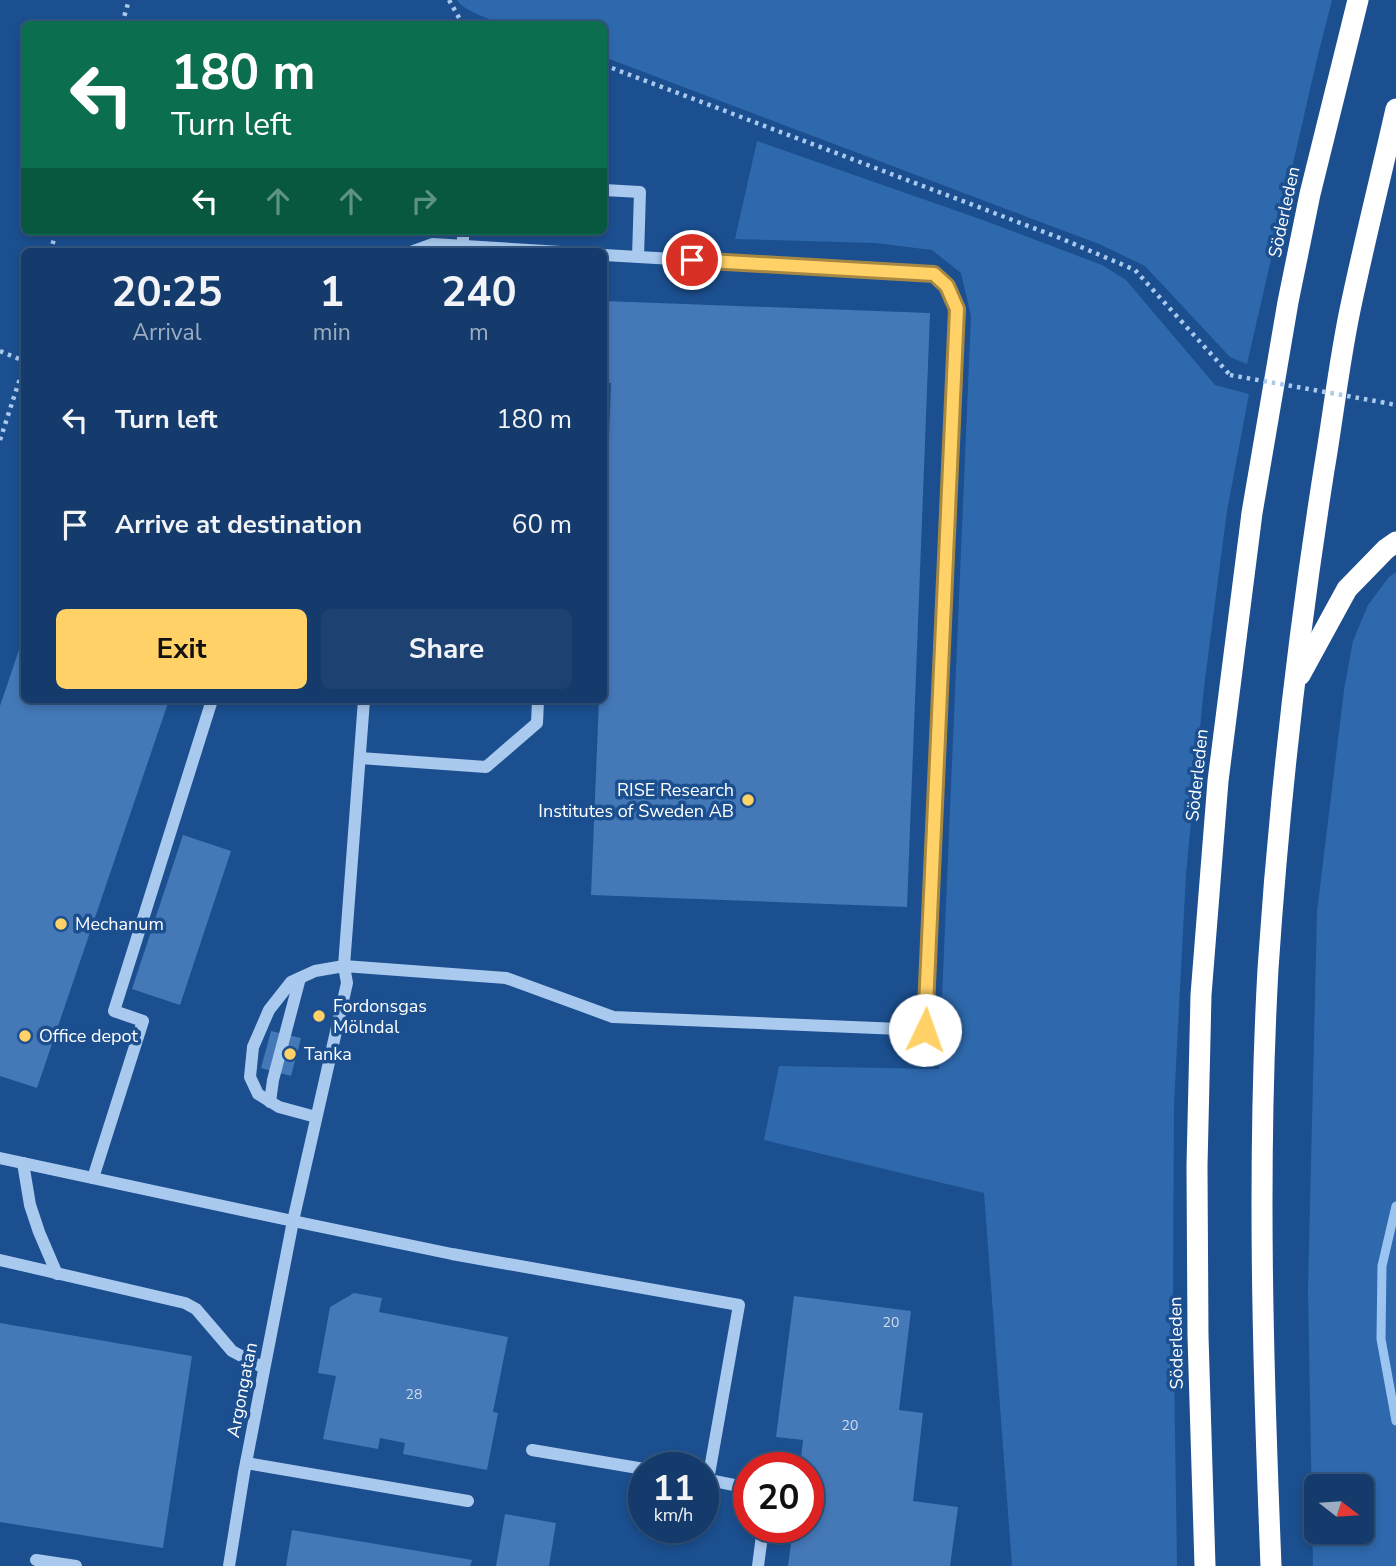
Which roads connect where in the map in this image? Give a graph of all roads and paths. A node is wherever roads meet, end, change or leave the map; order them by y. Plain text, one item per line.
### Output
1 (129, 0) edge
2 (449, 0) edge
3 (1358, 0) edge
4 (123, 21) edge
5 (459, 21) edge
6 (607, 66) edge
7 (1396, 109) edge
8 (607, 190) edge
9 (463, 235) edge
10 (463, 246) junction
11 (422, 248) edge
12 (493, 248) edge
13 (607, 254) edge
14 (638, 257) junction
15 (0, 351) edge
16 (21, 362) edge
17 (21, 373) edge
18 (1396, 405) edge
19 (0, 440) edge
20 (1396, 542) edge
21 (1293, 689) junction
22 (211, 703) edge
23 (364, 703) edge
24 (538, 703) edge
25 (360, 758) junction
26 (344, 966) junction
27 (300, 978) junction
28 (270, 1102) junction
29 (316, 1117) junction
30 (0, 1158) edge
31 (23, 1163) junction
32 (93, 1178) junction
33 (293, 1221) junction
34 (0, 1260) edge
35 (57, 1273) junction
36 (264, 1368) junction
37 (533, 1450) dead end
38 (711, 1452) edge
39 (246, 1463) junction
40 (628, 1466) edge
41 (468, 1501) dead end
42 (760, 1543) edge
43 (36, 1560) dead end
44 (76, 1566) edge
45 (229, 1566) edge
46 (758, 1566) edge
47 (1205, 1566) edge
48 (1271, 1566) edge

1 - 4 path
2 - 5 path
3 - 47 highway, Söderleden
6 - 18 path, bridge
7 - 21 highway
8 - 14 street
9 - 10 street
10 - 11 street
10 - 12 street
13 - 14 street
14 - 26 street
15 - 16 path
17 - 19 path
20 - 21 highway
21 - 48 highway
22 - 32 street
23 - 25 street, Argongatan
24 - 25 street
25 - 26 street, Argongatan
26 - 27 street
26 - 29 street, Argongatan
27 - 28 street
27 - 28 street
28 - 29 street
29 - 33 street, Argongatan
30 - 31 street
31 - 32 street
31 - 35 street
32 - 33 street
33 - 36 street, Argongatan
33 - 38 street
34 - 35 street
35 - 36 street
36 - 39 street, Argongatan
37 - 40 street
39 - 41 street
39 - 45 street, Argongatan
42 - 46 street
43 - 44 street

